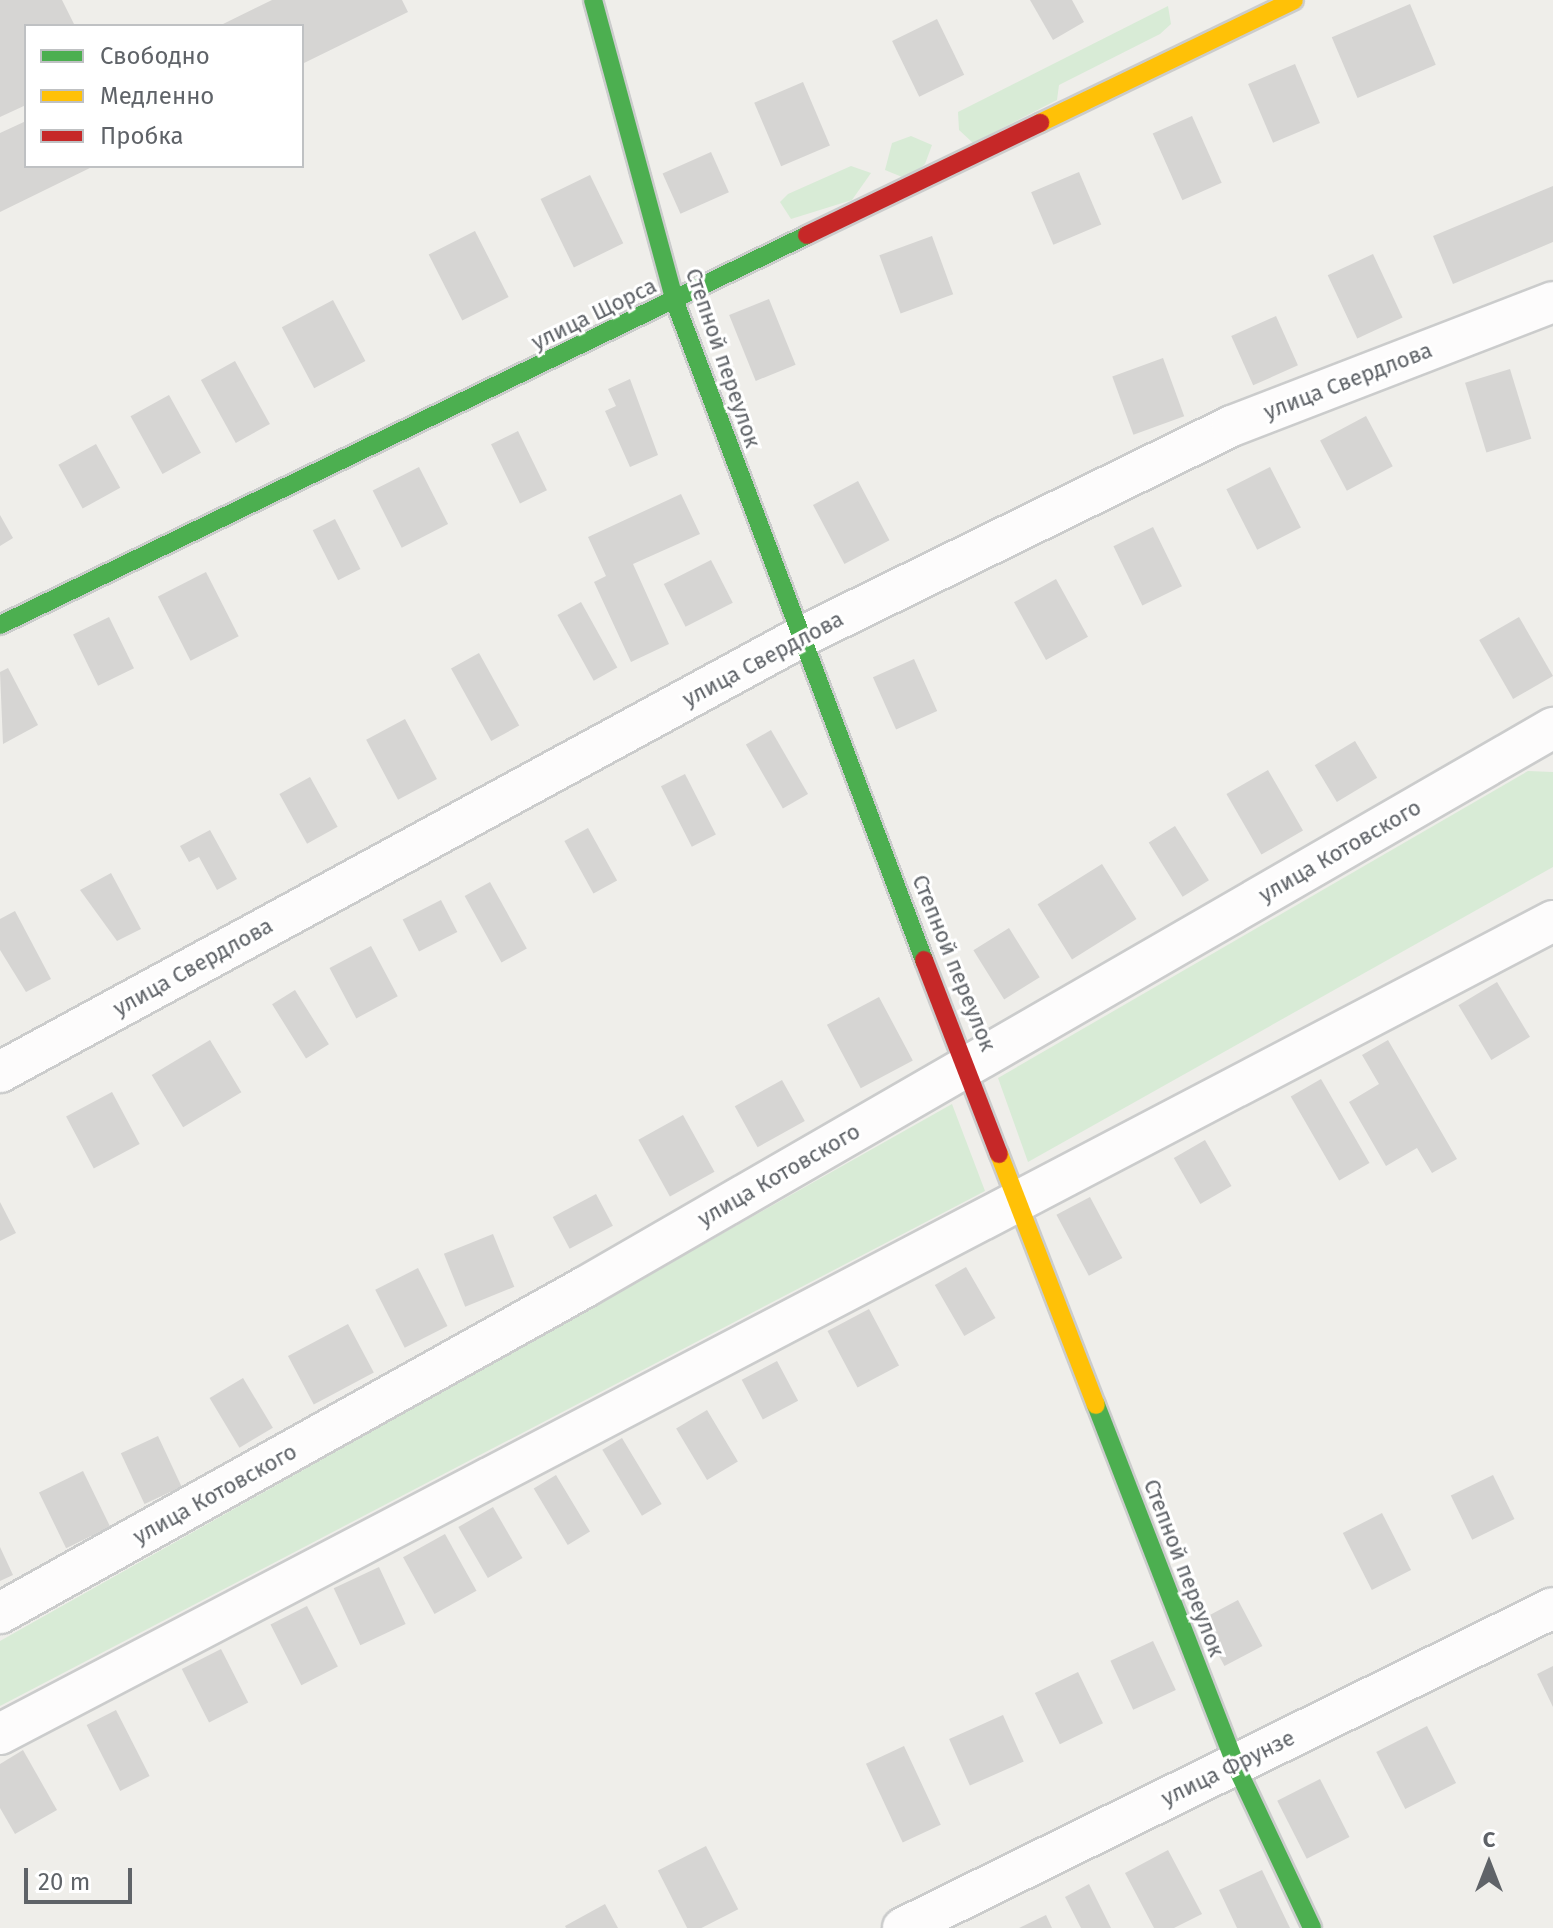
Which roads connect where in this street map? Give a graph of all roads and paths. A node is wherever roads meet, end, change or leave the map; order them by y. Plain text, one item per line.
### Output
1 (593, 0) edge
2 (1294, 0) edge
3 (675, 302) junction
4 (1553, 302) edge
5 (0, 625) edge
6 (799, 638) junction
7 (1553, 728) edge
8 (1553, 921) edge
9 (969, 1065) junction
10 (0, 1072) edge
11 (1016, 1204) junction
12 (1553, 1608) edge
13 (0, 1613) edge
14 (0, 1734) edge
15 (1235, 1764) junction
16 (903, 1928) edge
17 (1312, 1928) edge

1 - 3 street, Степной переулок
2 - 3 street, улица Щорса
3 - 5 street, улица Щорса
3 - 6 street, Степной переулок
4 - 6 street, улица Свердлова
6 - 9 street, Степной переулок
6 - 10 street, улица Свердлова
7 - 9 street, улица Котовского
8 - 11 street
9 - 11 street, Степной переулок
9 - 13 street, улица Котовского
11 - 14 street
11 - 15 street, Степной переулок
12 - 15 street, улица Фрунзе
15 - 16 street, улица Фрунзе
15 - 17 street, Степной переулок

